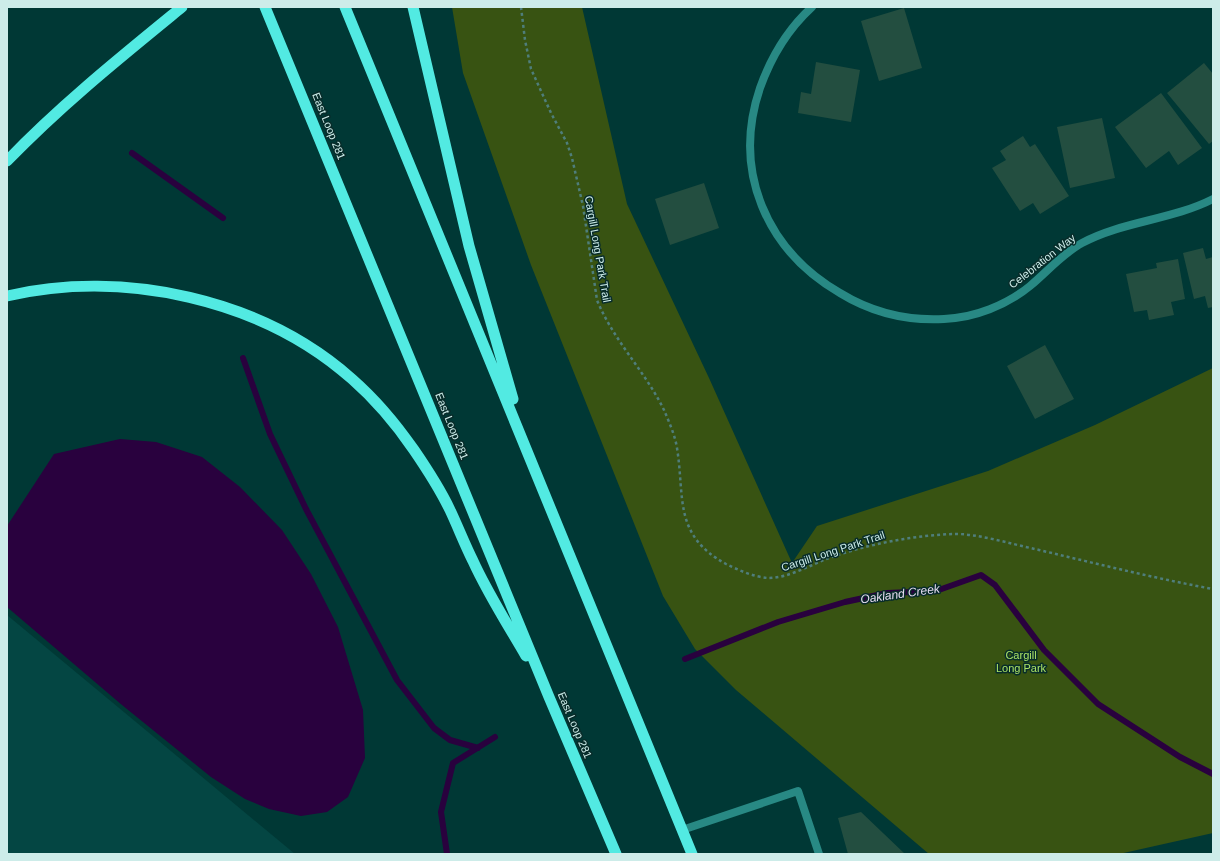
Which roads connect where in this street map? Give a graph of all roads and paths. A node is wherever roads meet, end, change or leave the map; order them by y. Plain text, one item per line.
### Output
1 (182, 7) edge
2 (266, 7) edge
3 (345, 7) edge
4 (412, 7) edge
5 (521, 7) edge
6 (812, 7) edge
7 (7, 161) edge
8 (1213, 198) edge
9 (7, 296) edge
10 (529, 453) junction
11 (1213, 589) edge
12 (549, 697) junction
13 (682, 830) junction
14 (616, 854) edge
15 (692, 854) edge
16 (820, 854) edge

1 - 7 highway
2 - 12 highway, East Loop 281
3 - 10 highway
4 - 10 highway
5 - 11 path, Cargill Long Park Trail
6 - 8 street, Celebration Way
9 - 12 highway
10 - 13 highway
12 - 14 highway, East Loop 281
13 - 15 highway
13 - 16 street

